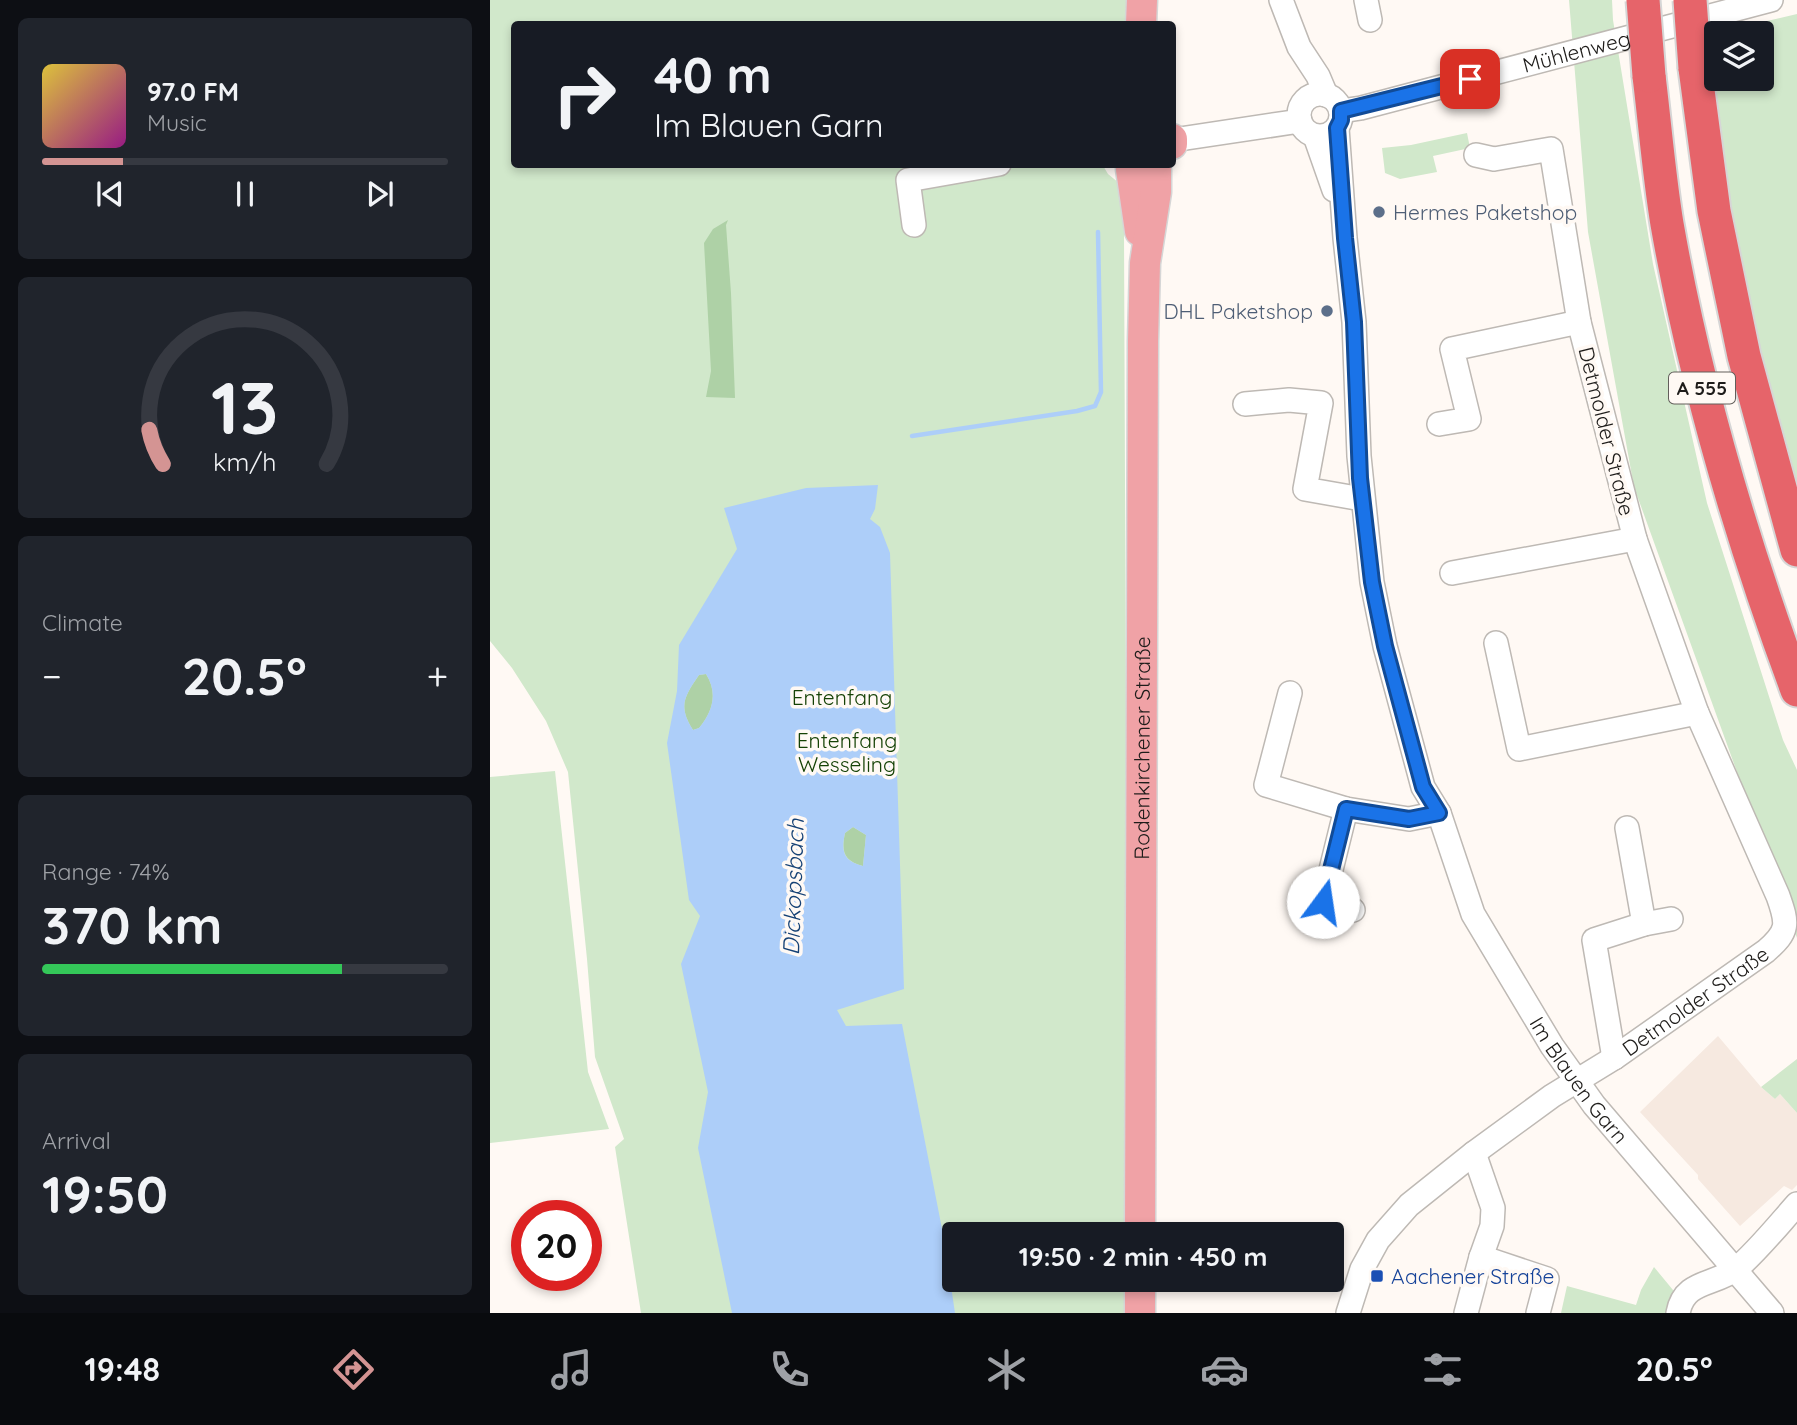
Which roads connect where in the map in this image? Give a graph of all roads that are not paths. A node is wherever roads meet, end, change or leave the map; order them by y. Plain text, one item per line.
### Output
1 (1281, 0) edge
2 (1643, 0) edge
3 (1690, 0) edge
4 (1771, 0) edge
5 (1321, 115) junction
6 (1176, 140) edge
7 (1476, 155) dead end
8 (976, 168) edge
9 (1144, 168) edge
10 (914, 225) dead end
11 (1579, 322) junction
12 (1245, 404) dead end
13 (1438, 424) dead end
14 (1362, 499) junction
15 (1635, 539) junction
16 (1797, 550) edge
17 (1452, 573) dead end
18 (1496, 643) dead end
19 (1797, 690) edge
20 (1290, 693) dead end
21 (1697, 713) junction
22 (1346, 809) junction
23 (1439, 813) junction
24 (1627, 828) dead end
25 (1353, 910) dead end
26 (1671, 919) dead end
27 (1644, 924) junction
28 (1614, 1058) junction
29 (1577, 1080) junction
30 (1474, 1153) junction
31 (1797, 1205) edge
32 (1140, 1222) edge
33 (1481, 1257) junction
34 (1736, 1269) junction
35 (1140, 1292) edge
36 (1140, 1313) edge
37 (1348, 1313) edge
38 (1466, 1313) edge
39 (1538, 1313) edge
40 (1678, 1313) edge
41 (1772, 1313) edge

1 - 5 street
2 - 19 highway, A 555, bridge
3 - 16 highway, A 555, bridge
4 - 5 street, Mühlenweg
5 - 6 street, Mühlenweg
5 - 14 street, Im Blauen Garn
7 - 11 street, Detmolder Straße
8 - 10 street
9 - 32 main road, Rodenkirchener Straße
11 - 13 street, Detmolder Straße
11 - 15 street, Detmolder Straße
12 - 14 street
14 - 23 street, Im Blauen Garn
15 - 17 street, Detmolder Straße
15 - 21 street, Detmolder Straße
18 - 21 street
20 - 22 street
21 - 28 street, Detmolder Straße
22 - 23 street
22 - 25 street
23 - 29 street, Im Blauen Garn
24 - 27 street
26 - 27 street
27 - 28 street
28 - 29 street, Detmolder Straße
29 - 30 street
29 - 34 street, Im Blauen Garn
30 - 33 street
30 - 37 street
31 - 34 street
33 - 38 street
33 - 39 street
34 - 40 street
34 - 41 street, Im Blauen Garn
35 - 36 main road

